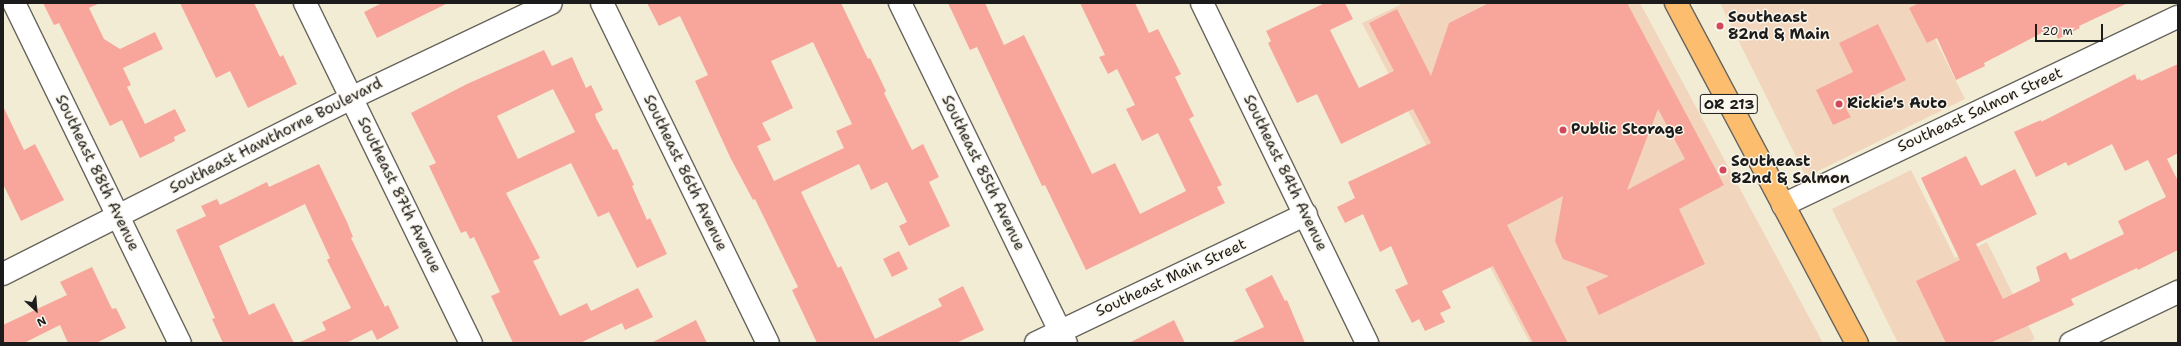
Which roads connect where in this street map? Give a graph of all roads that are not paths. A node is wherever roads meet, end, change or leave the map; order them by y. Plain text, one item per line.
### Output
1 (14, 3) edge
2 (305, 3) edge
3 (551, 3) edge
4 (602, 3) edge
5 (900, 3) edge
6 (1202, 3) edge
7 (1676, 3) edge
8 (2178, 17) edge
9 (352, 98) junction
10 (1783, 205) junction
11 (1306, 214) junction
12 (118, 216) junction
13 (3, 274) edge
14 (2178, 292) edge
15 (1064, 337) edge
16 (180, 343) edge
17 (471, 343) edge
18 (768, 343) edge
19 (1036, 343) edge
20 (1367, 343) edge
21 (1858, 343) edge
22 (2071, 343) edge

1 - 12 street, Southeast 88th Avenue
2 - 9 street, Southeast 87th Avenue
3 - 9 street, Southeast Hawthorne Boulevard
4 - 18 street, Southeast 86th Avenue
5 - 15 street, Southeast 85th Avenue
6 - 11 street, Southeast 84th Avenue
7 - 10 main road, OR 213
8 - 10 street, Southeast Salmon Street
9 - 12 street, Southeast Hawthorne Boulevard
9 - 17 street, Southeast 87th Avenue
10 - 21 main road, OR 213
11 - 15 street, Southeast Main Street
11 - 20 street, Southeast 84th Avenue
12 - 13 street, Southeast Hawthorne Boulevard
12 - 16 street, Southeast 88th Avenue
14 - 22 street
15 - 19 street, Southeast Main Street

